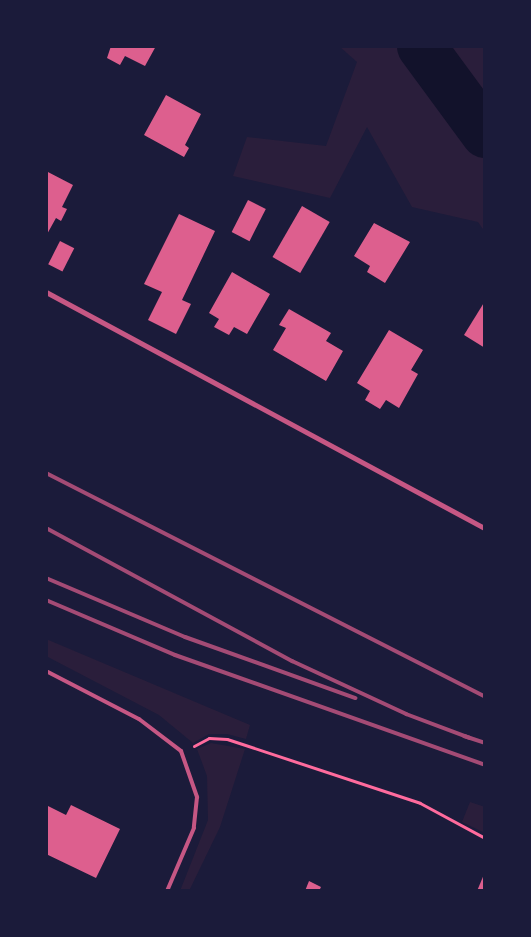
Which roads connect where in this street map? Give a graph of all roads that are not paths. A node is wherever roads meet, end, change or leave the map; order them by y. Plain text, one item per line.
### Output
1 (46, 292) edge
2 (485, 528) edge
3 (46, 671) edge
4 (167, 891) edge

1 - 2 street
3 - 4 lane

